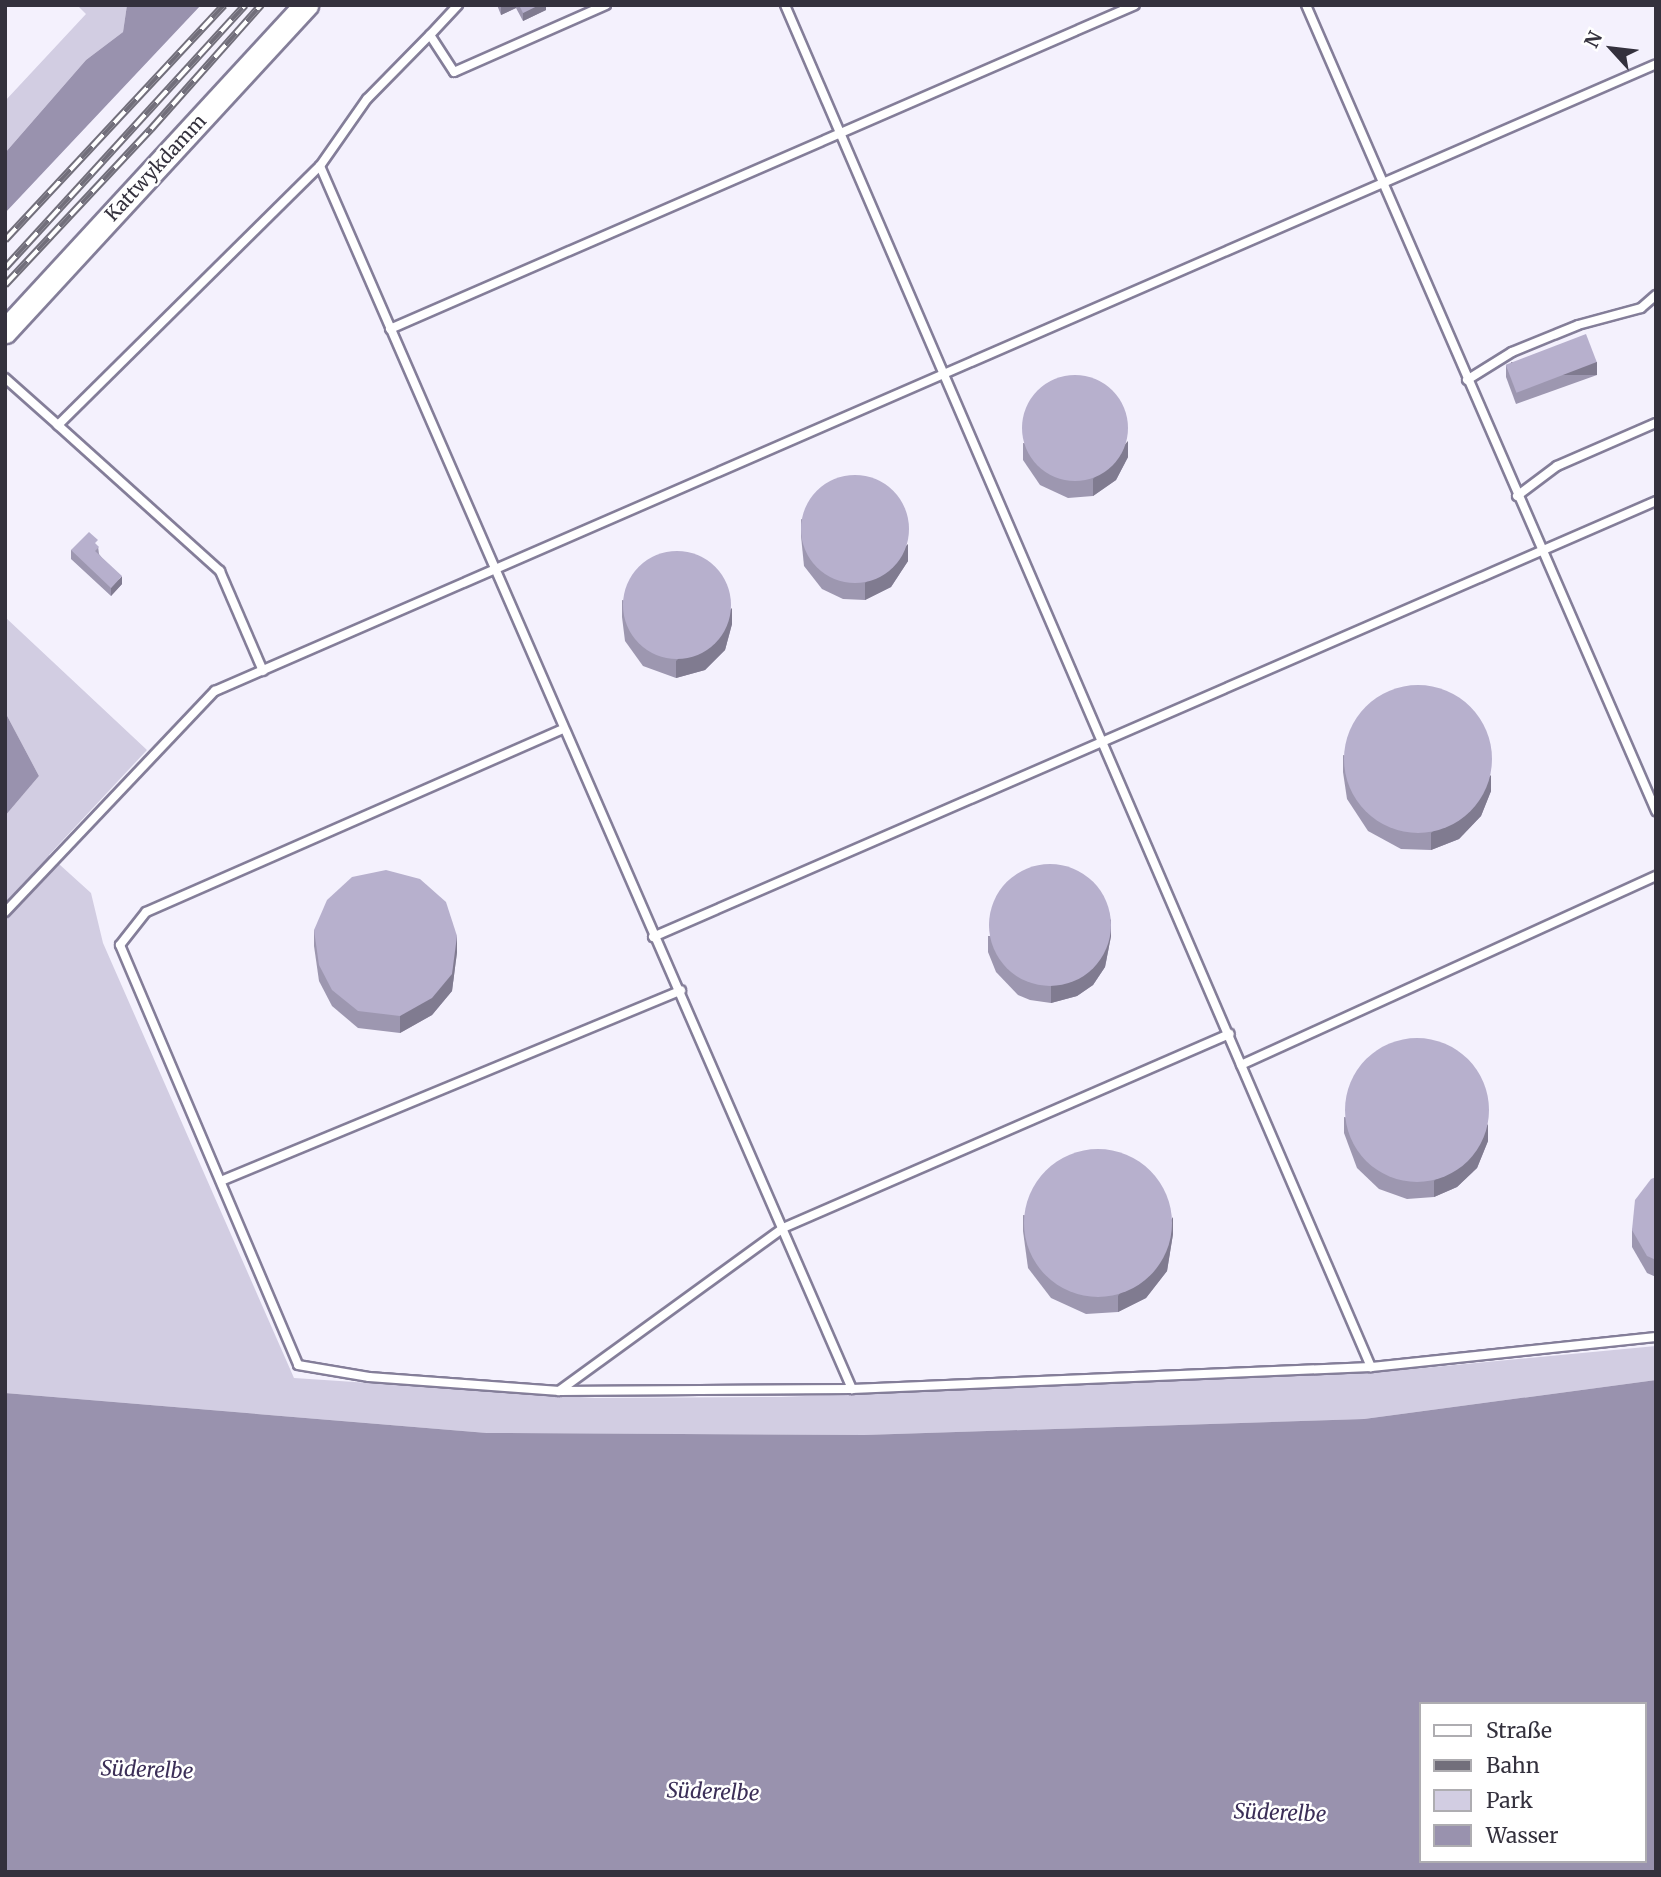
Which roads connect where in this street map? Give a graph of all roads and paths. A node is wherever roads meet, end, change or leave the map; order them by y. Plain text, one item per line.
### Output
1 (306, 5) edge
2 (458, 5) edge
3 (606, 5) edge
4 (785, 5) edge
5 (1135, 5) edge
6 (1306, 5) edge
7 (430, 35) junction
8 (1656, 64) edge
9 (840, 134) junction
10 (320, 166) junction
11 (1382, 184) junction
12 (1656, 295) edge
13 (390, 329) junction
14 (5, 331) edge
15 (944, 374) junction
16 (5, 378) edge
17 (1467, 380) junction
18 (1656, 423) edge
19 (58, 425) junction
20 (1517, 496) junction
21 (1656, 501) edge
22 (1541, 551) junction
23 (494, 570) junction
24 (263, 671) junction
25 (563, 729) junction
26 (1103, 741) junction
27 (1656, 811) edge
28 (1656, 876) edge
29 (5, 912) edge
30 (653, 937) junction
31 (681, 990) junction
32 (1230, 1034) junction
33 (1241, 1065) junction
34 (220, 1181) junction
35 (783, 1228) junction
36 (1656, 1338) edge
37 (1371, 1367) junction
38 (852, 1389) junction
39 (559, 1391) junction

1 - 14 main road, Kattwykdamm
2 - 7 lane
3 - 7 lane
4 - 9 lane
5 - 9 lane
6 - 11 lane
7 - 10 lane
8 - 11 lane
9 - 13 lane
9 - 15 lane
10 - 13 lane
10 - 19 lane
11 - 15 lane
11 - 17 lane
12 - 17 lane
13 - 23 lane
15 - 23 lane
15 - 26 lane
16 - 19 lane
17 - 20 lane
18 - 20 lane
19 - 24 lane
20 - 22 lane
21 - 22 lane
22 - 26 lane
22 - 27 lane
23 - 24 lane
23 - 25 lane
24 - 29 lane
25 - 30 lane
25 - 34 lane
26 - 30 lane
26 - 32 lane
28 - 33 lane
30 - 31 lane
31 - 34 lane
31 - 35 lane
32 - 33 lane
32 - 35 lane
33 - 37 lane
34 - 39 lane
35 - 38 lane
35 - 39 lane
36 - 37 lane
37 - 38 lane
38 - 39 lane

